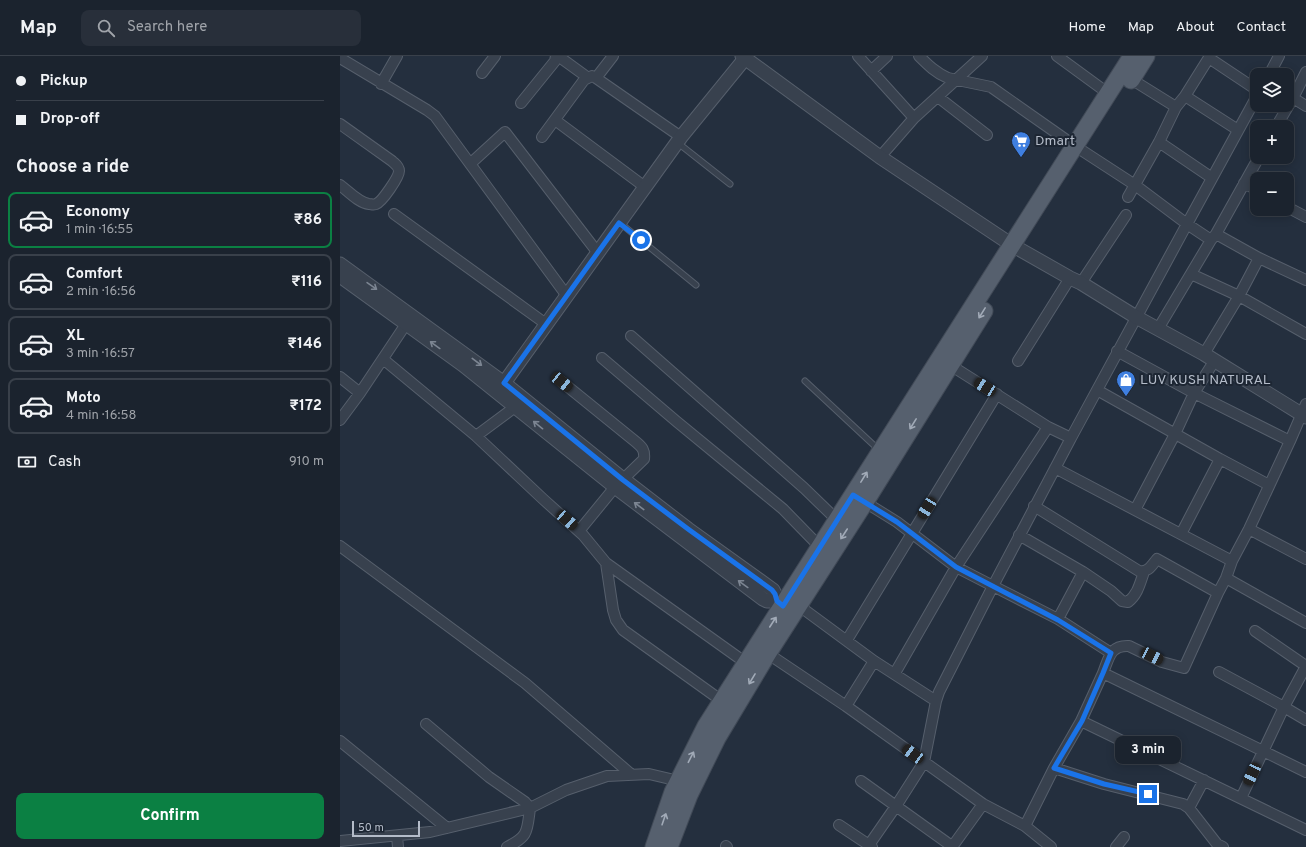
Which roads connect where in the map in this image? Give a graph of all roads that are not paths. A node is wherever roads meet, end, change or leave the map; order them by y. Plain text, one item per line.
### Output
1 (397, 56) edge
2 (495, 56) edge
3 (557, 56) edge
4 (613, 56) edge
5 (858, 56) edge
6 (887, 56) edge
7 (919, 56) edge
8 (982, 56) edge
9 (1057, 56) edge
10 (1132, 56) edge
11 (1146, 56) edge
12 (1279, 56) edge
13 (745, 57) edge
14 (1210, 57) edge
15 (340, 58) edge
16 (1273, 68) edge
17 (871, 71) junction
18 (1306, 72) edge
19 (482, 73) dead end
20 (592, 77) junction
21 (958, 79) junction
22 (1132, 79) junction
23 (381, 84) junction
24 (1250, 85) edge
25 (1109, 94) junction
26 (1185, 96) junction
27 (1294, 96) edge
28 (938, 97) junction
29 (1294, 99) edge
30 (521, 103) dead end
31 (1306, 106) edge
32 (1176, 107) junction
33 (1250, 109) edge
34 (914, 118) junction
35 (555, 120) junction
36 (340, 124) edge
37 (1238, 130) junction
38 (987, 136) dead end
39 (542, 137) dead end
40 (679, 139) junction
41 (1159, 142) junction
42 (1079, 149) junction
43 (880, 157) junction
44 (470, 164) junction
45 (1255, 164) edge
46 (1212, 178) junction
47 (1244, 183) junction
48 (730, 184) dead end
49 (1135, 185) junction
50 (340, 186) edge
51 (1250, 186) edge
52 (645, 187) junction
53 (1128, 197) dead end
54 (1294, 211) edge
55 (394, 214) dead end
56 (1126, 214) dead end
57 (1306, 217) edge
58 (619, 223) junction
59 (1187, 224) junction
60 (1214, 237) junction
61 (1017, 247) junction
62 (598, 253) junction
63 (1259, 258) junction
64 (340, 264) edge
65 (1191, 274) junction
66 (340, 276) edge
67 (1076, 280) junction
68 (1306, 280) edge
69 (696, 285) dead end
70 (567, 296) junction
71 (1239, 296) junction
72 (1136, 317) junction
73 (409, 320) junction
74 (546, 324) junction
75 (1158, 329) junction
76 (1306, 334) edge
77 (630, 336) dead end
78 (1117, 351) junction
79 (1210, 357) junction
80 (602, 358) dead end
81 (383, 359) junction
82 (1018, 361) dead end
83 (944, 362) junction
84 (340, 377) edge
85 (805, 381) dead end
86 (562, 382) dead end
87 (501, 388) junction
88 (1097, 390) junction
89 (360, 393) junction
90 (1194, 393) junction
91 (997, 394) junction
92 (515, 407) junction
93 (1305, 412) edge
94 (340, 420) edge
95 (1048, 427) junction
96 (1175, 434) junction
97 (476, 436) junction
98 (1071, 438) junction
99 (1290, 441) junction
100 (885, 456) junction
101 (1220, 459) junction
102 (1055, 468) junction
103 (619, 483) junction
104 (1269, 485) junction
105 (859, 498) junction
106 (1034, 506) junction
107 (1135, 510) junction
108 (837, 520) junction
109 (1249, 529) junction
110 (578, 530) junction
111 (911, 533) junction
112 (1181, 534) junction
113 (1019, 535) junction
114 (340, 546) edge
115 (820, 547) junction
116 (1306, 560) edge
117 (1232, 561) junction
118 (606, 563) junction
119 (956, 567) junction
120 (1083, 572) junction
121 (1144, 572) junction
122 (1226, 578) junction
123 (993, 586) junction
124 (1218, 593) junction
125 (788, 606) junction
126 (1058, 620) junction
127 (1306, 622) edge
128 (1255, 631) dead end
129 (847, 640) junction
130 (762, 650) junction
131 (1111, 653) junction
132 (874, 661) junction
133 (746, 663) junction
134 (1306, 666) edge
135 (1220, 672) dead end
136 (895, 673) junction
137 (1103, 673) junction
138 (722, 701) junction
139 (936, 701) junction
140 (846, 706) junction
141 (1284, 707) junction
142 (1306, 720) edge
143 (1082, 721) junction
144 (426, 724) dead end
145 (340, 741) edge
146 (1263, 751) junction
147 (924, 762) junction
148 (1054, 768) junction
149 (1306, 772) edge
150 (632, 775) junction
151 (1204, 780) junction
152 (861, 781) dead end
153 (684, 788) junction
154 (1241, 798) junction
155 (983, 804) junction
156 (896, 806) junction
157 (530, 808) junction
158 (1189, 808) junction
159 (839, 825) dead end
160 (1025, 826) junction
161 (447, 828) junction
162 (1306, 830) edge
163 (397, 836) junction
164 (1124, 837) dead end
165 (340, 842) edge
166 (870, 846) edge
167 (1049, 846) edge
168 (398, 847) edge
169 (507, 847) edge
170 (654, 847) edge
171 (669, 847) edge
172 (952, 847) edge
173 (1116, 847) edge
174 (1223, 847) edge

1 - 23 street
2 - 19 street
3 - 20 street
3 - 30 street
4 - 20 street
5 - 17 street
6 - 17 street
7 - 21 street
8 - 21 street
9 - 25 street
10 - 25 main road
11 - 22 main road
12 - 16 street
13 - 40 street
13 - 43 street
14 - 24 street
14 - 26 street
15 - 23 street
17 - 34 street
18 - 27 street
20 - 35 street
20 - 40 street
21 - 28 street
21 - 42 street
22 - 32 street
22 - 42 main road
23 - 44 street
25 - 42 main road
26 - 32 street
26 - 37 street
28 - 34 street
28 - 38 street
29 - 31 street
32 - 41 street
33 - 37 street
34 - 43 street
35 - 39 street
35 - 52 street
36 - 50 street
37 - 46 street
40 - 48 lane
40 - 52 street
41 - 46 street
41 - 49 street
42 - 49 street
42 - 61 main road
43 - 61 street
44 - 62 street
44 - 70 street
45 - 47 street
46 - 59 street
47 - 51 street
47 - 60 street
49 - 53 street
49 - 59 street
52 - 58 street
54 - 57 street
55 - 74 street
56 - 67 street
58 - 62 street
58 - 69 lane
59 - 60 street
59 - 72 street
60 - 63 street
60 - 65 street
61 - 67 street
61 - 83 main road
62 - 70 street
63 - 68 street
63 - 71 street
64 -> 73 street
65 - 71 street
65 - 75 street
66 - 73 street
67 - 72 street
67 - 82 street
70 - 74 street
71 - 76 street
71 - 79 street
72 - 75 street
72 - 78 street
73 - 81 street
73 - 87 street
74 - 87 street
75 - 79 street
77 - 108 street
78 - 88 street
78 - 90 street
79 - 90 street
79 - 93 street
80 - 115 street
81 - 89 street
81 - 97 street
83 - 91 street
83 - 100 main road
84 - 89 street
85 - 100 lane
86 - 103 street
87 - 92 street
87 - 103 street
88 - 96 street
88 - 98 street
89 - 94 street
90 - 96 street
90 - 99 street
91 - 95 street
91 - 111 street
92 - 97 street
103 -> 92 street
93 - 99 street
95 - 98 street
95 - 119 street
96 - 101 street
96 - 107 street
97 - 110 street
98 - 102 street
99 - 104 street
100 - 105 main road
101 - 104 street
101 - 112 street
102 - 106 street
102 - 107 street
103 - 110 street
103 - 125 street
104 - 109 street
105 - 108 main road
105 - 111 street
105 -> 125 main road
106 - 113 street
106 - 121 street
107 - 112 street
108 - 115 main road
109 - 116 street
109 - 117 street
110 - 118 street
111 - 119 street
111 - 129 street
112 - 117 street
113 - 120 street
113 - 123 street
114 - 150 street
115 - 125 main road
117 - 122 street
118 - 133 street
118 - 138 street
119 - 123 street
119 - 136 street
120 - 121 street
120 - 126 street
121 - 124 street
122 - 124 street
122 - 127 street
123 - 126 street
123 - 139 street
124 - 131 street
125 - 129 street
125 - 130 main road
126 - 131 street
128 - 134 street
129 - 132 street
130 - 133 main road
130 - 140 street
130 -> 153 main road
131 - 137 street
132 - 136 street
132 - 140 street
133 - 138 main road
134 - 141 street
135 - 141 street
136 - 139 street
137 - 143 street
137 - 146 street
153 -> 138 main road
139 - 147 street
140 - 147 street
141 - 142 street
141 - 146 street
143 - 148 street
143 - 151 street
144 - 157 street
145 - 161 street
146 - 149 street
146 - 154 street
147 - 155 street
147 - 156 street
148 - 158 street
148 - 160 street
150 - 153 street
150 - 157 street
151 - 154 street
151 - 158 street
152 - 156 street
170 -> 153 main road
153 - 171 main road
154 - 162 street
155 - 160 street
155 - 172 street
156 - 166 street
156 - 172 street
157 - 161 street
157 - 169 street
158 - 174 street
159 - 166 street
160 - 167 street
161 - 163 street
163 - 165 street
163 - 168 street
164 - 173 street

